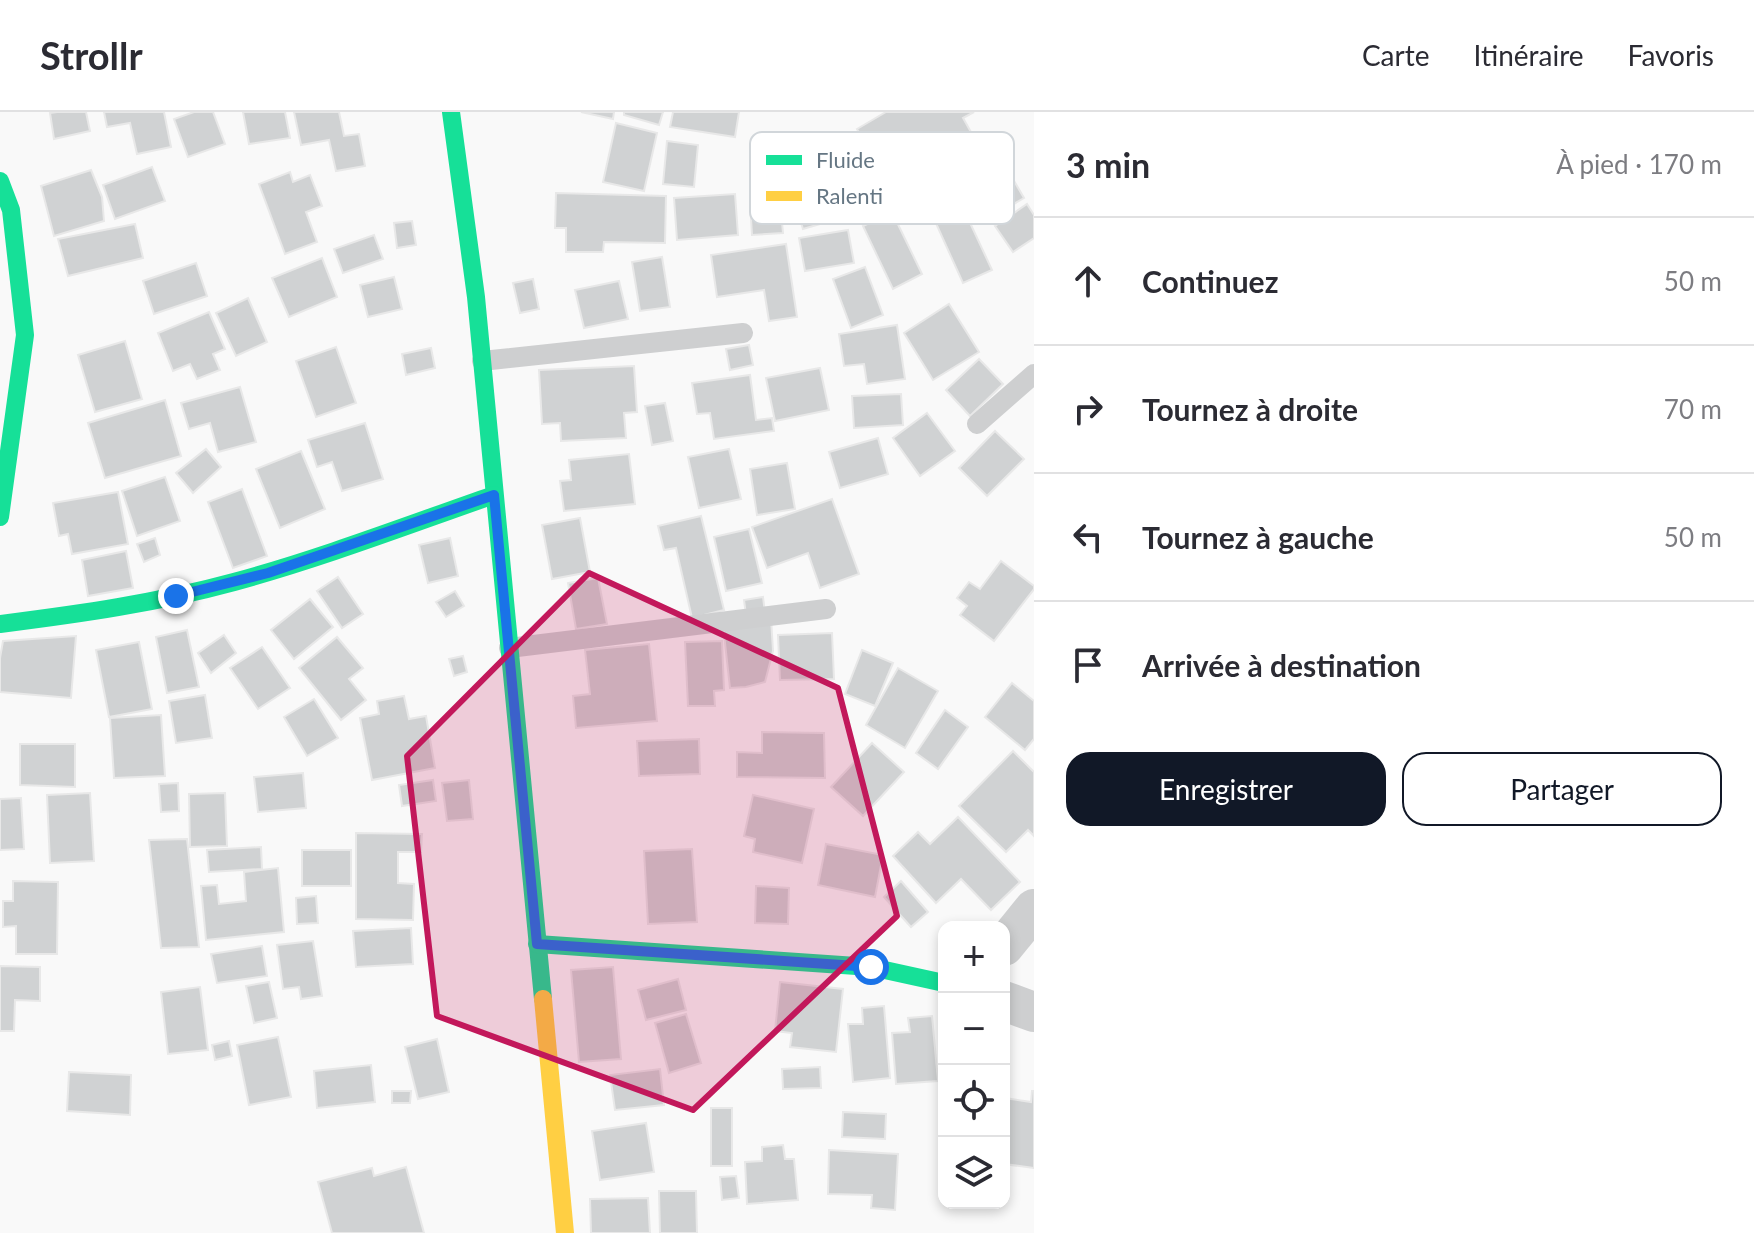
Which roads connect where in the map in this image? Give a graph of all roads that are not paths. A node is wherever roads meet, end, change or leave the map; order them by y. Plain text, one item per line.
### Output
1 (451, 112) edge
2 (0, 181) edge
3 (743, 333) dead end
4 (482, 361) junction
5 (1034, 374) edge
6 (977, 424) dead end
7 (494, 495) junction
8 (0, 517) edge
9 (826, 609) dead end
10 (0, 624) edge
11 (509, 648) junction
12 (1034, 909) edge
13 (1010, 939) edge
14 (537, 944) junction
15 (938, 982) edge
16 (1010, 1003) edge
17 (1034, 1012) edge
18 (565, 1233) edge

1 - 4 street
2 - 8 street
3 - 4 lane
4 - 7 street
5 - 6 lane
7 - 10 street
7 - 11 street
9 - 11 lane
11 - 14 street
12 - 13 street
14 - 15 street
14 - 18 street
16 - 17 street

